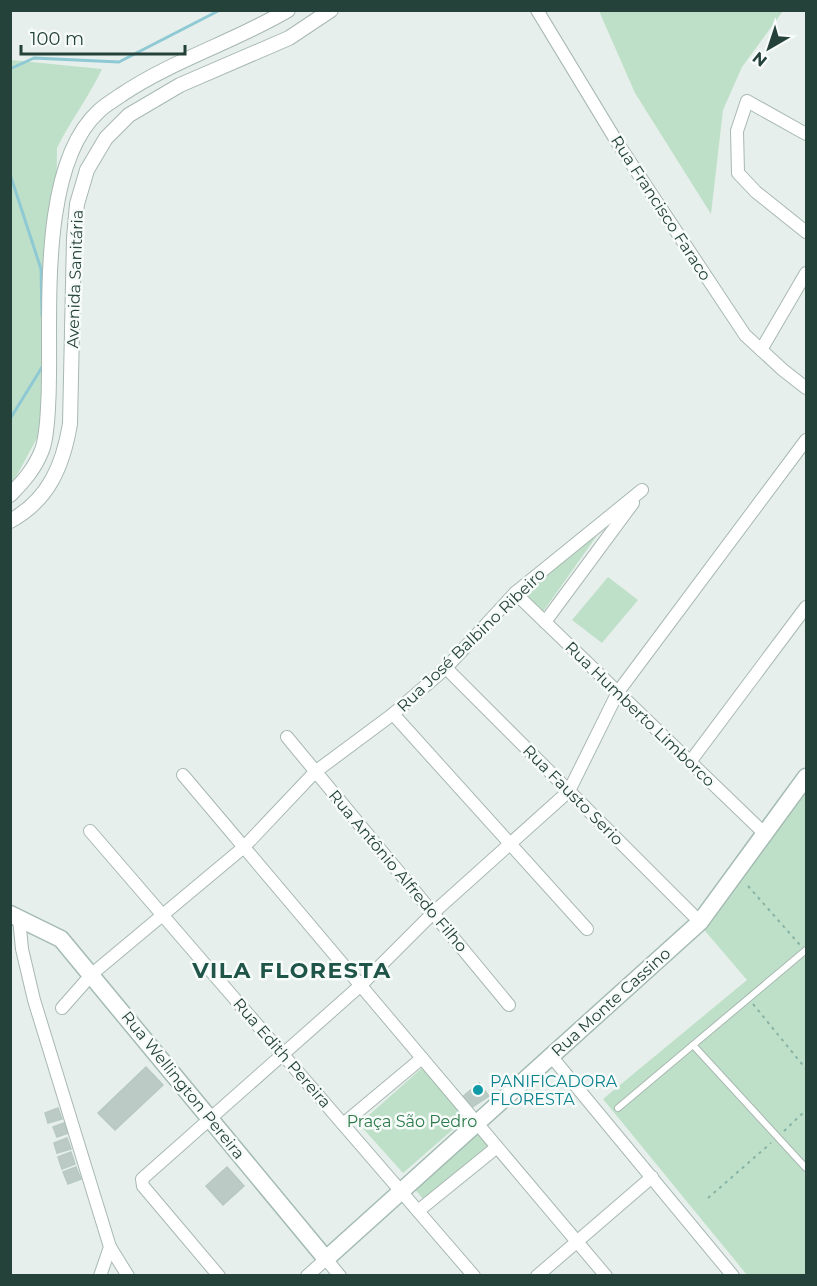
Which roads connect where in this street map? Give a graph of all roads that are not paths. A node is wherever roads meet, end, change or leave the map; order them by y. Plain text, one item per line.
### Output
1 (288, 10) edge
2 (331, 10) edge
3 (537, 10) edge
4 (807, 134) edge
5 (807, 232) edge
6 (807, 273) edge
7 (760, 350) junction
8 (807, 388) edge
9 (807, 440) edge
10 (10, 495) edge
11 (10, 520) edge
12 (515, 593) junction
13 (807, 607) edge
14 (545, 622) junction
15 (446, 668) junction
16 (618, 692) junction
17 (393, 714) junction
18 (287, 737) dead end
19 (690, 762) junction
20 (315, 772) junction
21 (183, 775) dead end
22 (807, 777) edge
23 (569, 791) junction
24 (90, 831) dead end
25 (766, 835) junction
26 (510, 843) junction
27 (244, 847) junction
28 (433, 913) junction
29 (163, 914) junction
30 (15, 916) edge
31 (700, 922) junction
32 (587, 929) dead end
33 (806, 951) edge
34 (92, 974) junction
35 (361, 985) junction
36 (509, 1005) dead end
37 (62, 1008) dead end
38 (693, 1045) junction
39 (283, 1054) junction
40 (551, 1056) junction
41 (422, 1058) junction
42 (618, 1108) dead end
43 (210, 1119) junction
44 (477, 1123) junction
45 (343, 1124) junction
46 (497, 1146) junction
47 (807, 1168) edge
48 (652, 1177) junction
49 (401, 1191) junction
50 (418, 1211) junction
51 (577, 1241) junction
52 (110, 1247) junction
53 (326, 1259) junction
54 (100, 1275) edge
55 (128, 1275) edge
56 (219, 1275) edge
57 (307, 1275) edge
58 (340, 1275) edge
59 (474, 1275) edge
60 (537, 1275) edge
61 (606, 1275) edge
62 (733, 1275) edge

1 - 10 street, Avenida Sanitária
2 - 11 street, Avenida Sanitária
3 - 7 street, Rua Francisco Faraco
4 - 5 street
6 - 7 street
7 - 8 street, Rua Francisco Faraco
9 - 16 street
12 - 14 street, Rua Humberto Limborco
12 - 14 street, Rua José Balbino Ribeiro
12 - 15 street, Rua José Balbino Ribeiro
13 - 19 street
14 - 16 street, Rua Humberto Limborco
15 - 17 street, Rua José Balbino Ribeiro
15 - 23 street, Rua Fausto Serio
16 - 19 street, Rua Humberto Limborco
16 - 23 street
17 - 20 street, Rua José Balbino Ribeiro
17 - 26 street
18 - 20 street, Rua Antônio Alfredo Filho
19 - 25 street, Rua Humberto Limborco
20 - 27 street, Rua José Balbino Ribeiro
20 - 28 street, Rua Antônio Alfredo Filho
21 - 27 street
22 - 25 main road, Rua Monte Cassino
23 - 26 street
23 - 31 street, Rua Fausto Serio
24 - 29 street, Rua Edith Pereira
25 - 31 main road, Rua Monte Cassino
26 - 28 street
26 - 32 street
27 - 29 street, Rua José Balbino Ribeiro
27 - 35 street
28 - 35 street
28 - 36 street, Rua Antônio Alfredo Filho
29 - 34 street, Rua José Balbino Ribeiro
29 - 39 street, Rua Edith Pereira
30 - 34 main road, Rua Wellington Pereira
30 - 52 street
31 - 40 main road, Rua Monte Cassino
33 - 38 lane
34 - 37 street, Rua José Balbino Ribeiro
34 - 43 main road, Rua Wellington Pereira
35 - 39 street
35 - 41 street
38 - 42 lane
38 - 47 lane
39 - 43 street
39 - 45 street, Rua Edith Pereira
40 - 44 main road, Rua Monte Cassino
40 - 48 street
41 - 44 street
41 - 45 street
43 - 53 main road, Rua Wellington Pereira
43 - 56 street
44 - 46 street
44 - 49 main road, Rua Monte Cassino
45 - 49 street, Rua Edith Pereira
46 - 50 street
46 - 51 street
48 - 51 street
48 - 62 street
49 - 50 street, Rua Edith Pereira
49 - 53 main road, Rua Monte Cassino
50 - 59 street, Rua Edith Pereira
51 - 60 street
51 - 61 street
52 - 54 street
52 - 55 street
53 - 57 street, Rua Monte Cassino
53 - 58 street, Rua Wellington Pereira

